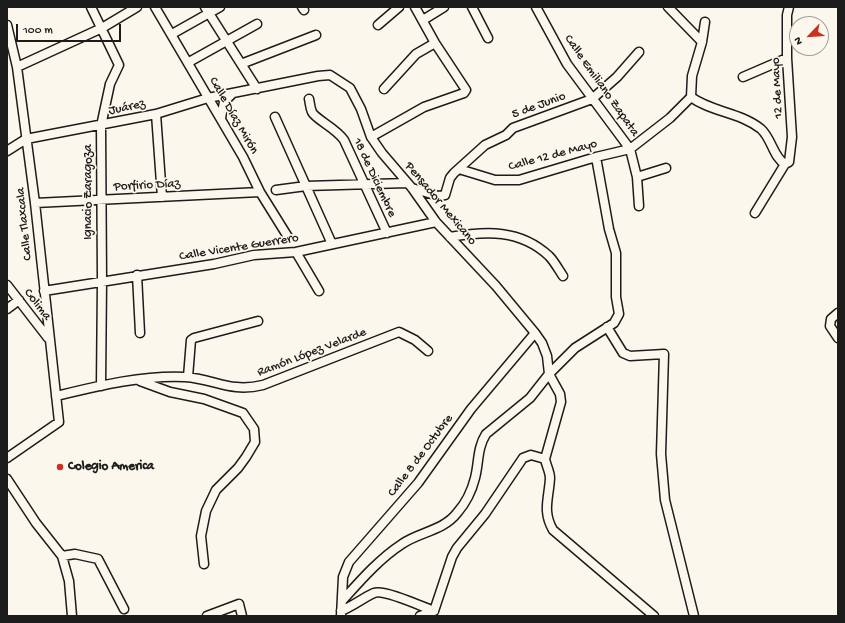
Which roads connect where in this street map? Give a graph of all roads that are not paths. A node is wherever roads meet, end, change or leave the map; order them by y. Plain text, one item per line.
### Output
1 (91, 7) edge
2 (137, 7) edge
3 (155, 7) edge
4 (220, 7) edge
5 (399, 7) edge
6 (415, 7) edge
7 (444, 7) edge
8 (472, 7) edge
9 (536, 7) edge
10 (668, 7) edge
11 (789, 7) edge
12 (207, 10) edge
13 (423, 20) junction
14 (705, 22) dead end
15 (257, 24) dead end
16 (378, 24) dead end
17 (7, 25) edge
18 (102, 28) junction
19 (172, 34) junction
20 (316, 35) dead end
21 (488, 38) dead end
22 (226, 41) junction
23 (702, 42) junction
24 (435, 43) junction
25 (638, 52) dead end
26 (788, 58) junction
27 (189, 62) junction
28 (241, 64) junction
29 (17, 67) junction
30 (330, 75) joint
31 (743, 77) dead end
32 (257, 89) junction
33 (384, 89) dead end
34 (232, 94) junction
35 (691, 97) junction
36 (208, 98) junction
37 (309, 99) dead end
38 (592, 99) junction
39 (156, 114) junction
40 (275, 117) dead end
41 (221, 118) junction
42 (101, 126) junction
43 (371, 137) junction
44 (26, 139) junction
45 (630, 149) junction
46 (7, 151) edge
47 (596, 157) junction
48 (785, 164) junction
49 (666, 168) dead end
50 (459, 169) junction
51 (637, 177) junction
52 (364, 184) junction
53 (306, 186) junction
54 (409, 186) junction
55 (276, 190) dead end
56 (260, 192) junction
57 (162, 197) junction
58 (101, 201) junction
59 (35, 203) junction
60 (639, 206) dead end
61 (755, 213) dead end
62 (436, 222) junction
63 (387, 233) junction
64 (288, 237) dead end
65 (450, 237) junction
66 (332, 244) junction
67 (296, 252) junction
68 (137, 275) junction
69 (563, 276) dead end
70 (102, 281) junction
71 (7, 286) edge
72 (44, 291) junction
73 (319, 291) dead end
74 (19, 300) junction
75 (7, 309) edge
76 (838, 313) edge
77 (258, 321) dead end
78 (607, 327) junction
79 (140, 333) dead end
80 (536, 333) junction
81 (48, 338) junction
82 (838, 338) edge
83 (428, 351) dead end
84 (549, 374) junction
85 (188, 377) junction
86 (137, 380) junction
87 (101, 386) junction
88 (56, 396) junction
89 (7, 458) edge
90 (544, 459) junction
91 (8, 484) edge
92 (62, 556) junction
93 (204, 564) dead end
94 (342, 601) junction
95 (124, 608) dead end
96 (434, 610) junction
97 (341, 614) edge
98 (72, 616) edge
99 (207, 616) edge
100 (242, 616) edge
101 (420, 616) edge
102 (654, 616) edge
103 (694, 616) edge

1 - 18 street, Ignacio Zaragoza
2 - 18 street
3 - 19 street, Calle Díaz Mirón
4 - 12 street
5 - 16 street
6 - 13 street
7 - 13 street
8 - 21 street
9 - 38 street, Calle Emiliano Zapata
10 - 23 street
11 - 26 street, 12 de Mayo
12 - 19 street
12 - 22 street
13 - 24 street
14 - 23 street
15 - 22 street
17 - 29 street, Calle Tlaxcala
18 - 29 street
18 - 42 street, Ignacio Zaragoza
19 - 27 street, Calle Díaz Mirón
20 - 28 street
22 - 27 street
22 - 28 street
23 - 35 street
24 - 33 street
24 - 43 street
25 - 38 street, 5 de Junio
26 - 31 street
26 - 48 street, 12 de Mayo
27 - 36 street, Calle Díaz Mirón
28 - 32 street
29 - 44 street, Calle Tlaxcala
30 - 32 street, Juárez
30 - 43 street, Pensador Mexicano
32 - 34 street, Juárez
34 - 36 street, Juárez
34 - 41 street
35 - 45 street
35 - 48 street
36 - 39 street, Juárez
36 - 41 street, Calle Díaz Mirón
37 - 52 street, 18 de Diciembre
38 - 45 street, Calle Emiliano Zapata
38 - 50 street, 5 de Junio
39 - 42 street, Juárez
39 - 57 street
40 - 53 street
41 - 56 street, Calle Díaz Mirón
42 - 44 street, Juárez
42 - 58 street, Ignacio Zaragoza
43 - 54 street, Pensador Mexicano
44 - 46 street
44 - 59 street, Calle Tlaxcala
45 - 47 street, Calle 12 de Mayo
45 - 51 street, Calle Emiliano Zapata
47 - 50 street, Calle 12 de Mayo
47 - 78 street
48 - 61 street, 12 de Mayo
49 - 51 street
50 - 54 street, 5 de Junio
51 - 60 street, Calle Emiliano Zapata
52 - 53 street
52 - 54 street
52 - 63 street, 18 de Diciembre
53 - 55 street
53 - 66 street
54 - 62 street, Pensador Mexicano
56 - 57 street, Porfirio Díaz
56 - 64 street, Calle Díaz Mirón
57 - 58 street, Porfirio Díaz
58 - 59 street, Porfirio Díaz
58 - 70 street, Ignacio Zaragoza
59 - 72 street, Calle Tlaxcala
62 - 63 street, Calle Vicente Guerrero
62 - 65 street, Pensador Mexicano
63 - 66 street, Calle Vicente Guerrero
65 - 69 street
65 - 80 street, Pensador Mexicano
66 - 67 street, Calle Vicente Guerrero
67 - 68 street, Calle Vicente Guerrero
67 - 73 street
68 - 70 street, Calle Vicente Guerrero
68 - 79 street
70 - 72 street, Calle Vicente Guerrero
70 - 87 street, Ignacio Zaragoza
71 - 74 street, Colima
72 - 81 street, Calle Tlaxcala
74 - 75 street
74 - 81 street, Colima
76 - 82 street
77 - 85 street
78 - 84 street
78 - 103 street
80 - 84 street, Pensador Mexicano
80 - 94 street, Calle 8 de Octubre
81 - 88 street, Calle Tlaxcala
83 - 85 street, Ramón López Velarde
84 - 90 street
84 - 94 street
85 - 86 street, Ramón López Velarde
86 - 87 street, Ramón López Velarde
86 - 93 street, Ramón López Velarde
87 - 88 street, Ramón López Velarde
88 - 89 street, Calle Tlaxcala
90 - 96 street
90 - 102 street
91 - 92 street
92 - 95 street
92 - 98 street
94 - 97 street, Calle 8 de Octubre
96 - 97 street
96 - 101 street
99 - 100 street

